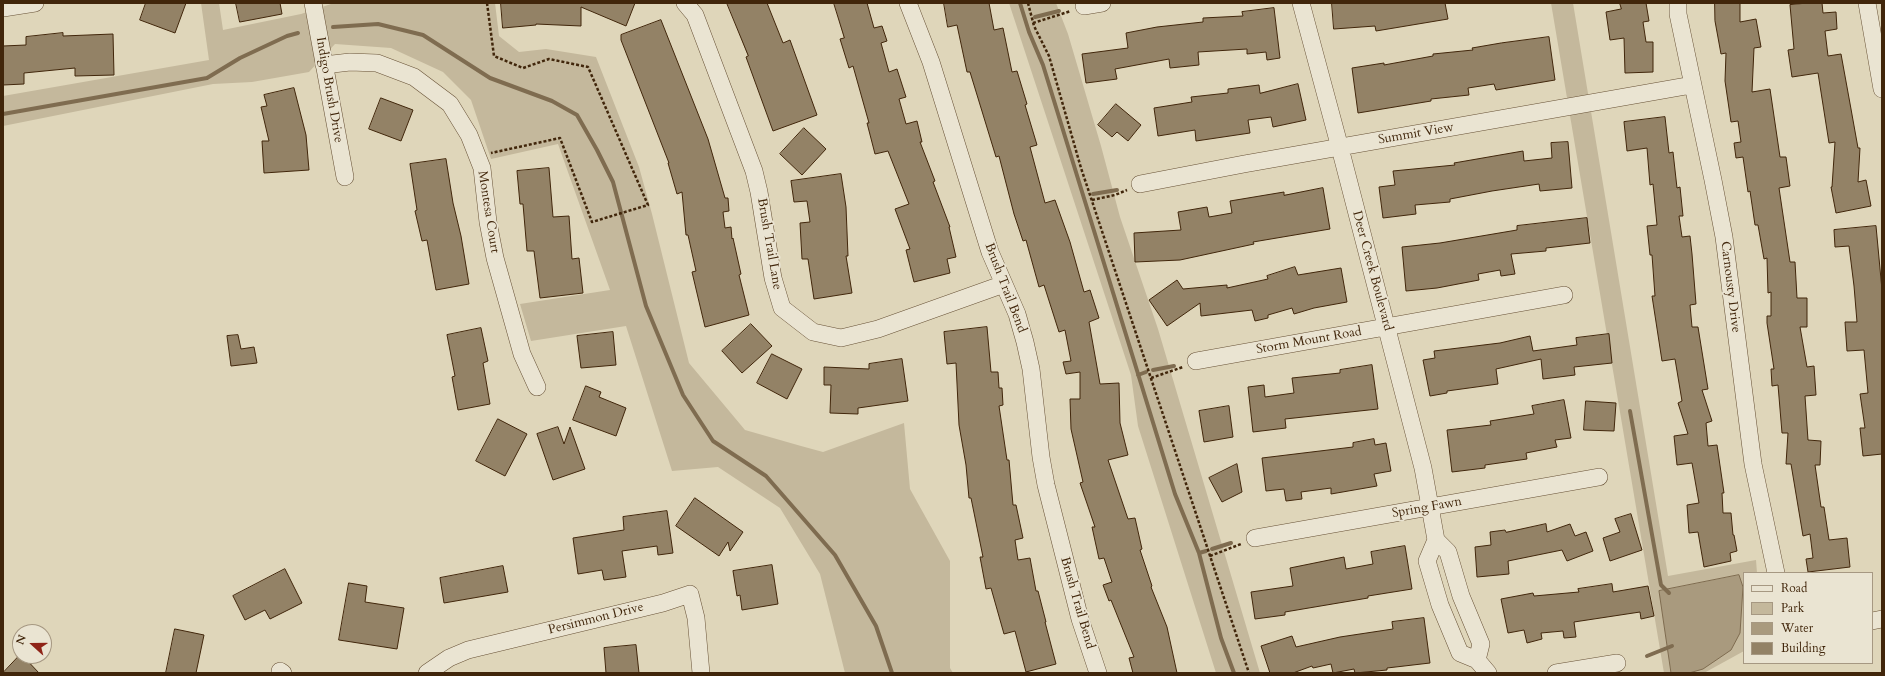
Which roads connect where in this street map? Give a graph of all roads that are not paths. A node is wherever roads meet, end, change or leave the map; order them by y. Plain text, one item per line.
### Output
1 (35, 3) edge
2 (313, 3) edge
3 (686, 3) edge
4 (908, 3) edge
5 (1102, 3) edge
6 (1301, 3) edge
7 (1678, 3) edge
8 (1867, 3) edge
9 (1084, 6) road end
10 (3, 8) edge
11 (324, 65) junction
12 (1692, 85) junction
13 (1882, 90) edge
14 (1340, 148) junction
15 (345, 177) dead end
16 (1140, 184) road end
17 (1004, 284) junction
18 (1564, 295) dead end
19 (1387, 327) junction
20 (1196, 361) road end
21 (538, 387) dead end
22 (1599, 477) dead end
23 (1432, 507) junction
24 (1255, 538) road end
25 (1436, 540) junction
26 (1776, 572) edge
27 (1477, 660) junction
28 (1617, 663) dead end
29 (427, 673) edge
30 (700, 673) edge
31 (1098, 673) edge
32 (1488, 673) edge
33 (1556, 673) edge

1 - 10 street
2 - 11 street, Indigo Brush Drive
3 - 17 street, Brush Trail Lane
4 - 17 street, Brush Trail Bend
5 - 9 street
6 - 14 street, Deer Creek Boulevard
7 - 12 street, Carnousty Drive
8 - 13 street
11 - 15 street, Indigo Brush Drive
11 - 21 street, Montesa Court
12 - 14 street, Summit View
12 - 26 street, Carnousty Drive
14 - 16 street, Summit View
14 - 19 street, Deer Creek Boulevard
17 - 31 street, Brush Trail Bend
18 - 19 street, Storm Mount Road
19 - 20 street, Storm Mount Road
19 - 23 street, Deer Creek Boulevard
22 - 23 street, Spring Fawn
23 - 24 street, Spring Fawn
23 - 25 street, Deer Creek Boulevard
25 - 27 street
25 - 27 street
27 - 32 street
28 - 33 street
29 - 30 street, Persimmon Drive

